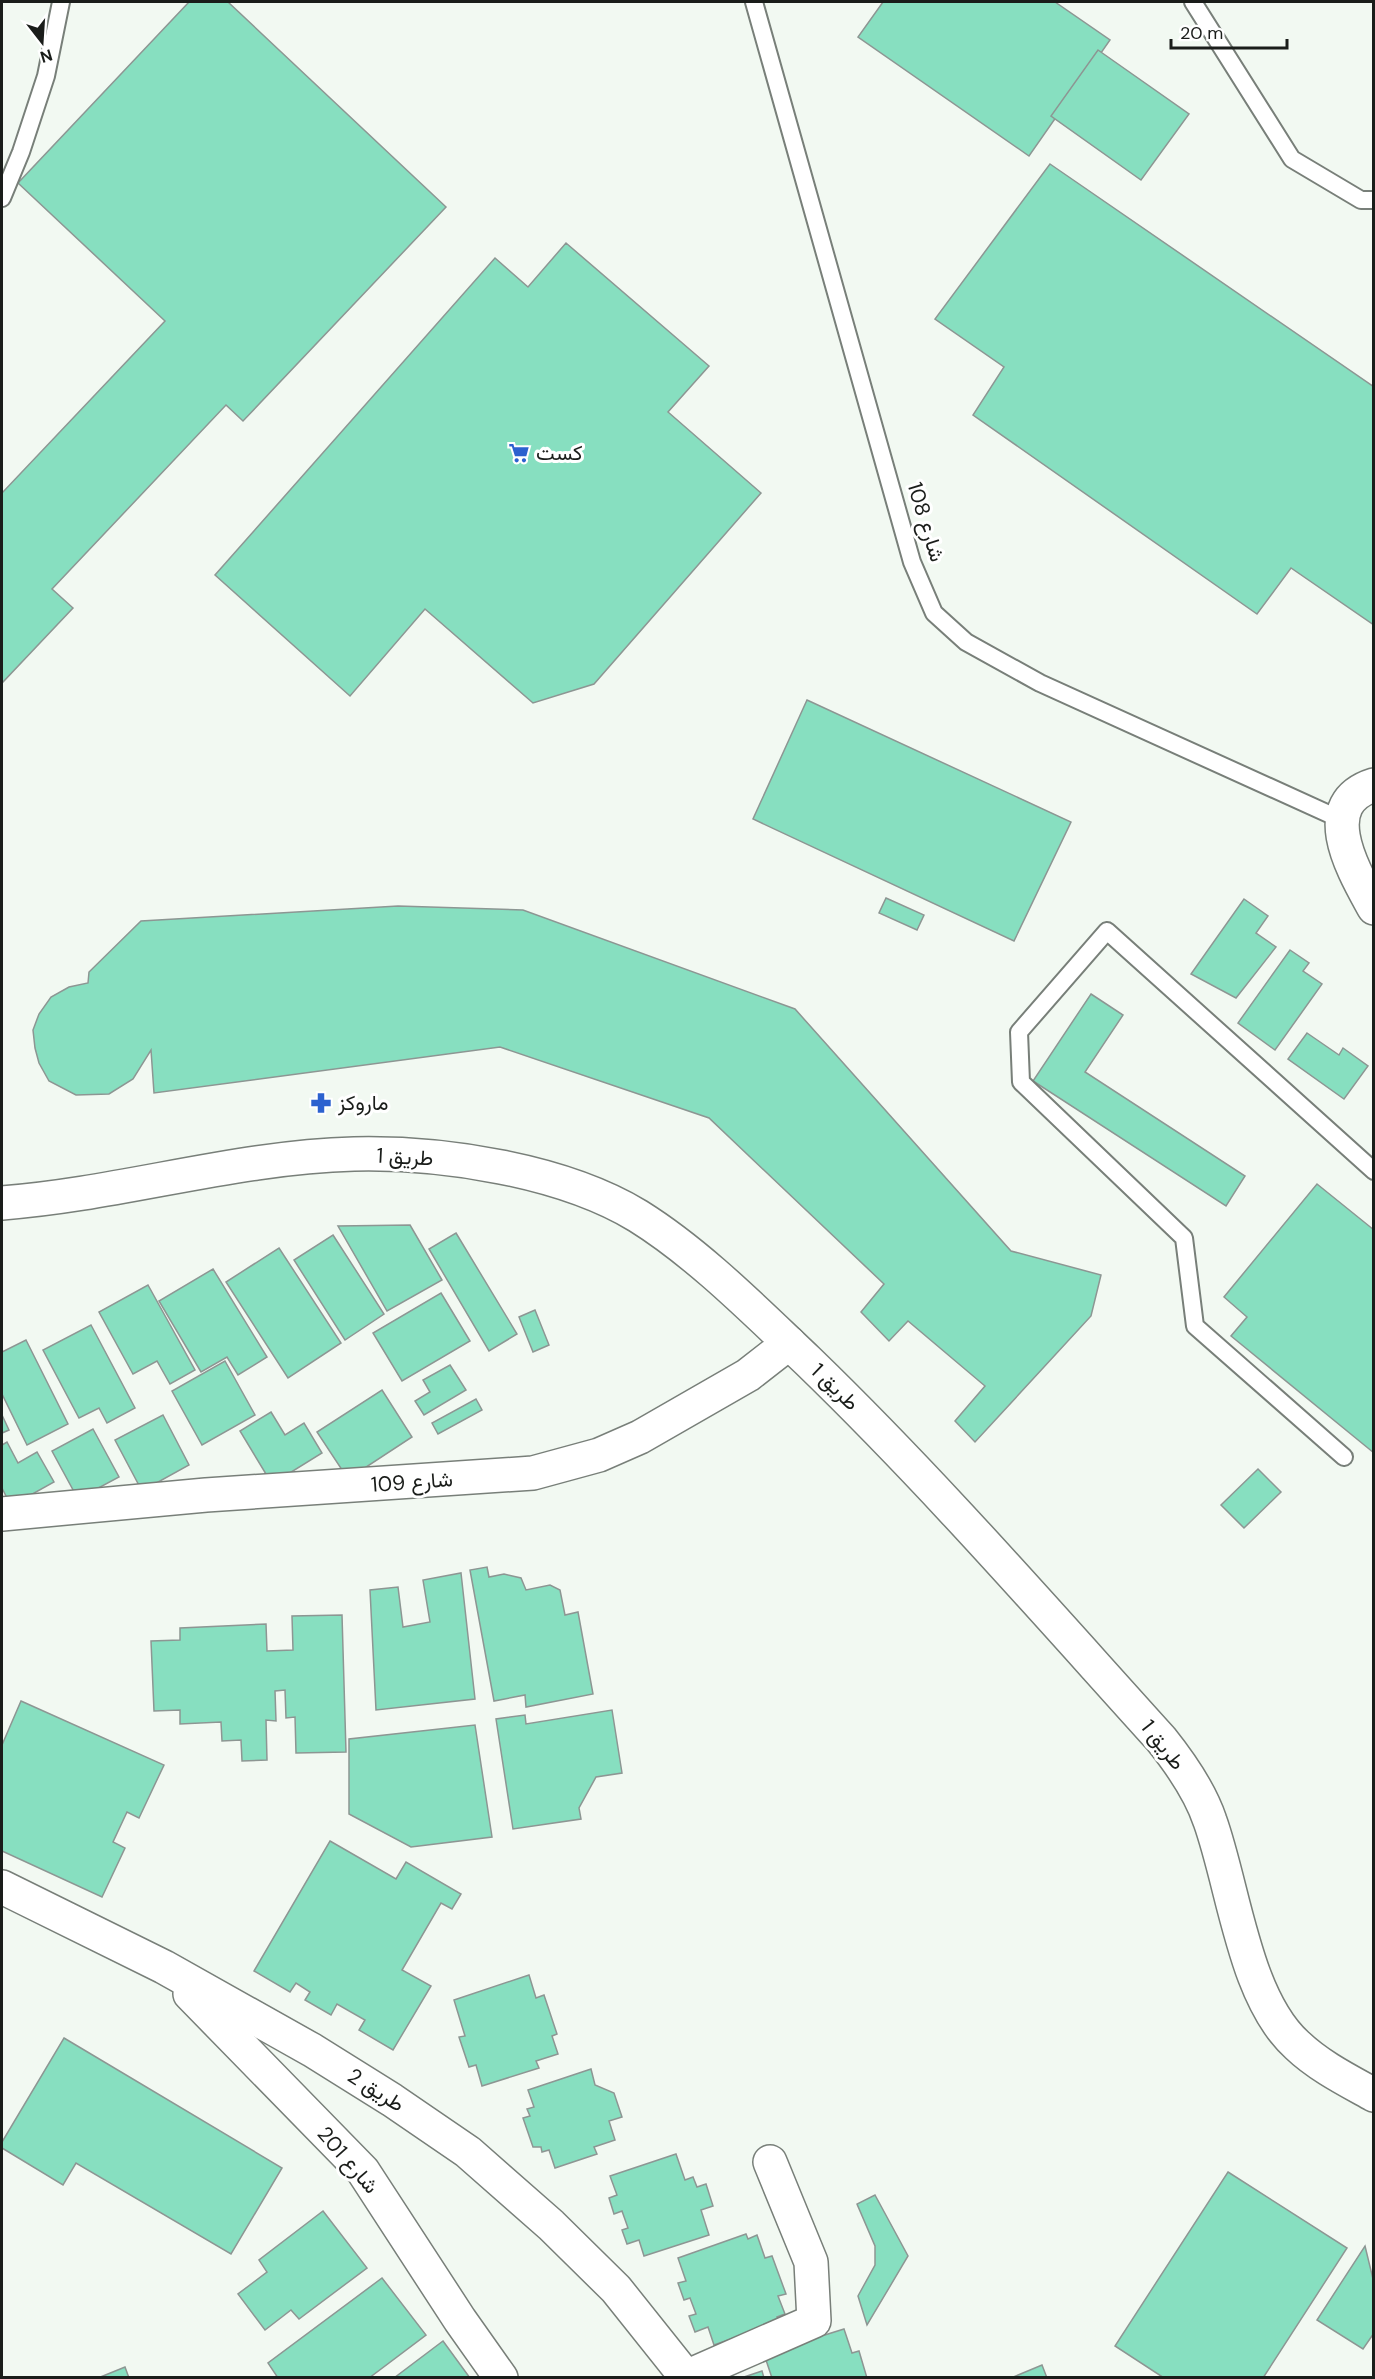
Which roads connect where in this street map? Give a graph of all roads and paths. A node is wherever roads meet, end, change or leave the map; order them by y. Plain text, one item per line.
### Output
1 (61, 2) edge
2 (754, 2) edge
3 (1193, 2) edge
4 (2, 198) edge
5 (1374, 200) edge
6 (1374, 785) edge
7 (1342, 820) junction
8 (1374, 908) edge
9 (1374, 1171) edge
10 (2, 1203) edge
11 (789, 1343) junction
12 (1344, 1457) dead end
13 (2, 1514) edge
14 (2, 1887) edge
15 (164, 1967) junction
16 (1374, 2095) edge
17 (770, 2162) dead end
18 (686, 2377) edge
19 (501, 2378) edge

1 - 4 lane
2 - 7 lane, شارع 108
3 - 5 lane
6 - 7 street
7 - 8 street
9 - 12 lane
10 - 11 street, طريق 1
11 - 13 street, شارع 109
11 - 16 street, طريق 1
14 - 15 street, طريق 2
15 - 18 street, طريق 2
15 - 19 street, شارع 201
17 - 18 street

